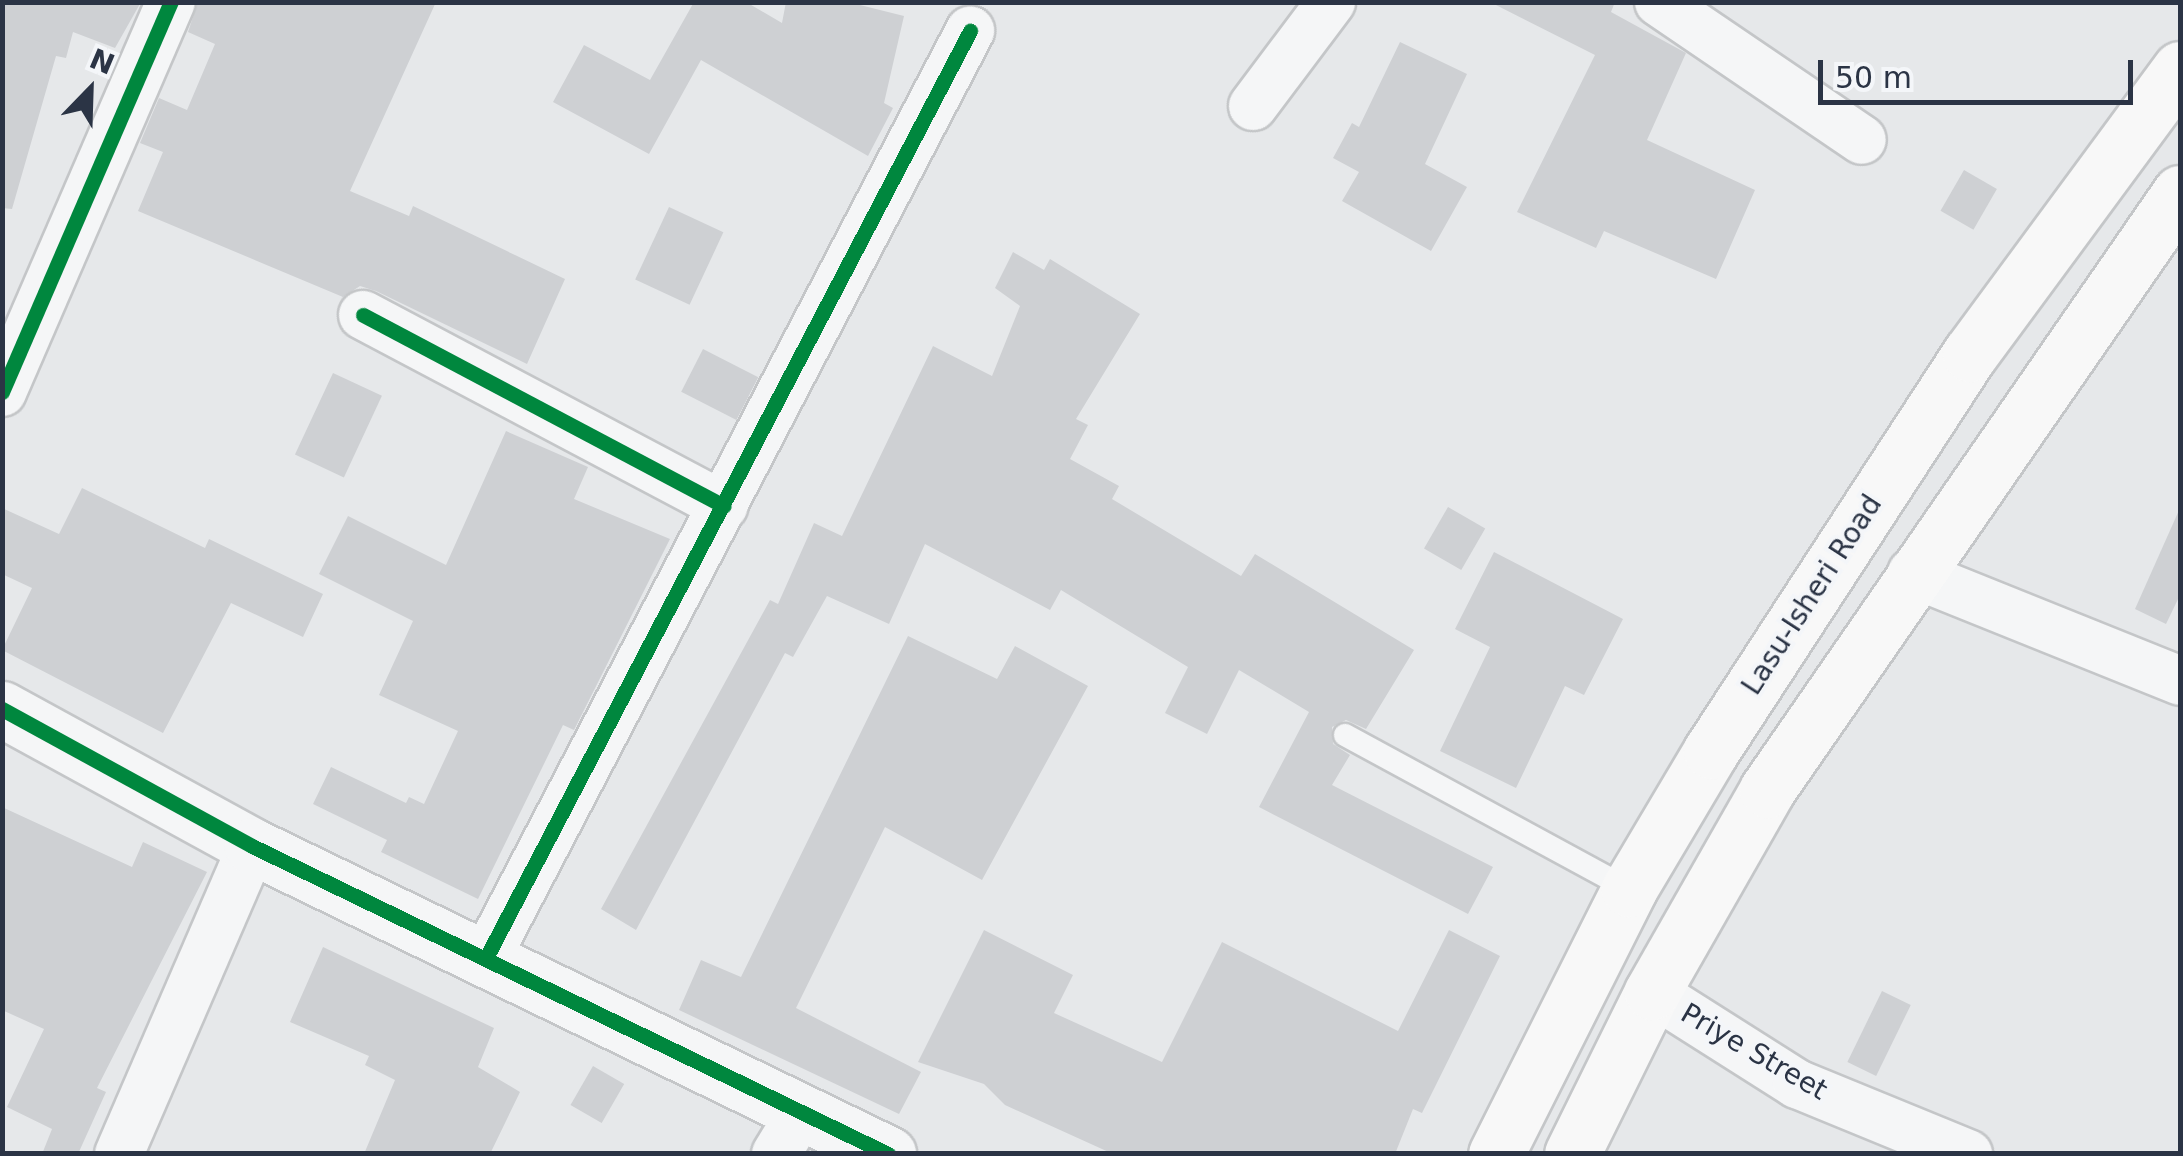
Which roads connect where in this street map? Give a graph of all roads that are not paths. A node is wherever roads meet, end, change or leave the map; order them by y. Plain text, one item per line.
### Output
1 (171, 2) edge
2 (1330, 2) edge
3 (1659, 2) edge
4 (970, 31) dead end
5 (2180, 68) edge
6 (1253, 106) dead end
7 (1862, 140) dead end
8 (2180, 194) edge
9 (362, 315) dead end
10 (2, 392) edge
11 (724, 506) junction
12 (1912, 573) junction
13 (2180, 681) edge
14 (2, 709) edge
15 (1344, 735) dead end
16 (252, 846) junction
17 (1629, 890) junction
18 (486, 956) junction
19 (1652, 992) junction
20 (788, 1133) edge
21 (119, 1154) edge
22 (888, 1154) edge
23 (1496, 1154) edge
24 (1572, 1154) edge
25 (1968, 1154) edge

1 - 10 street
2 - 6 street
3 - 7 street
4 - 11 street
5 - 17 main road, Lasu-Isheri Road
8 - 12 main road
9 - 11 street
11 - 18 street
12 - 13 street
12 - 19 main road
14 - 16 street
15 - 17 lane
16 - 18 street
16 - 21 street
17 - 23 main road, Lasu-Isheri Road
18 - 20 street
19 - 24 main road
19 - 25 street, Priye Street
20 - 22 street

